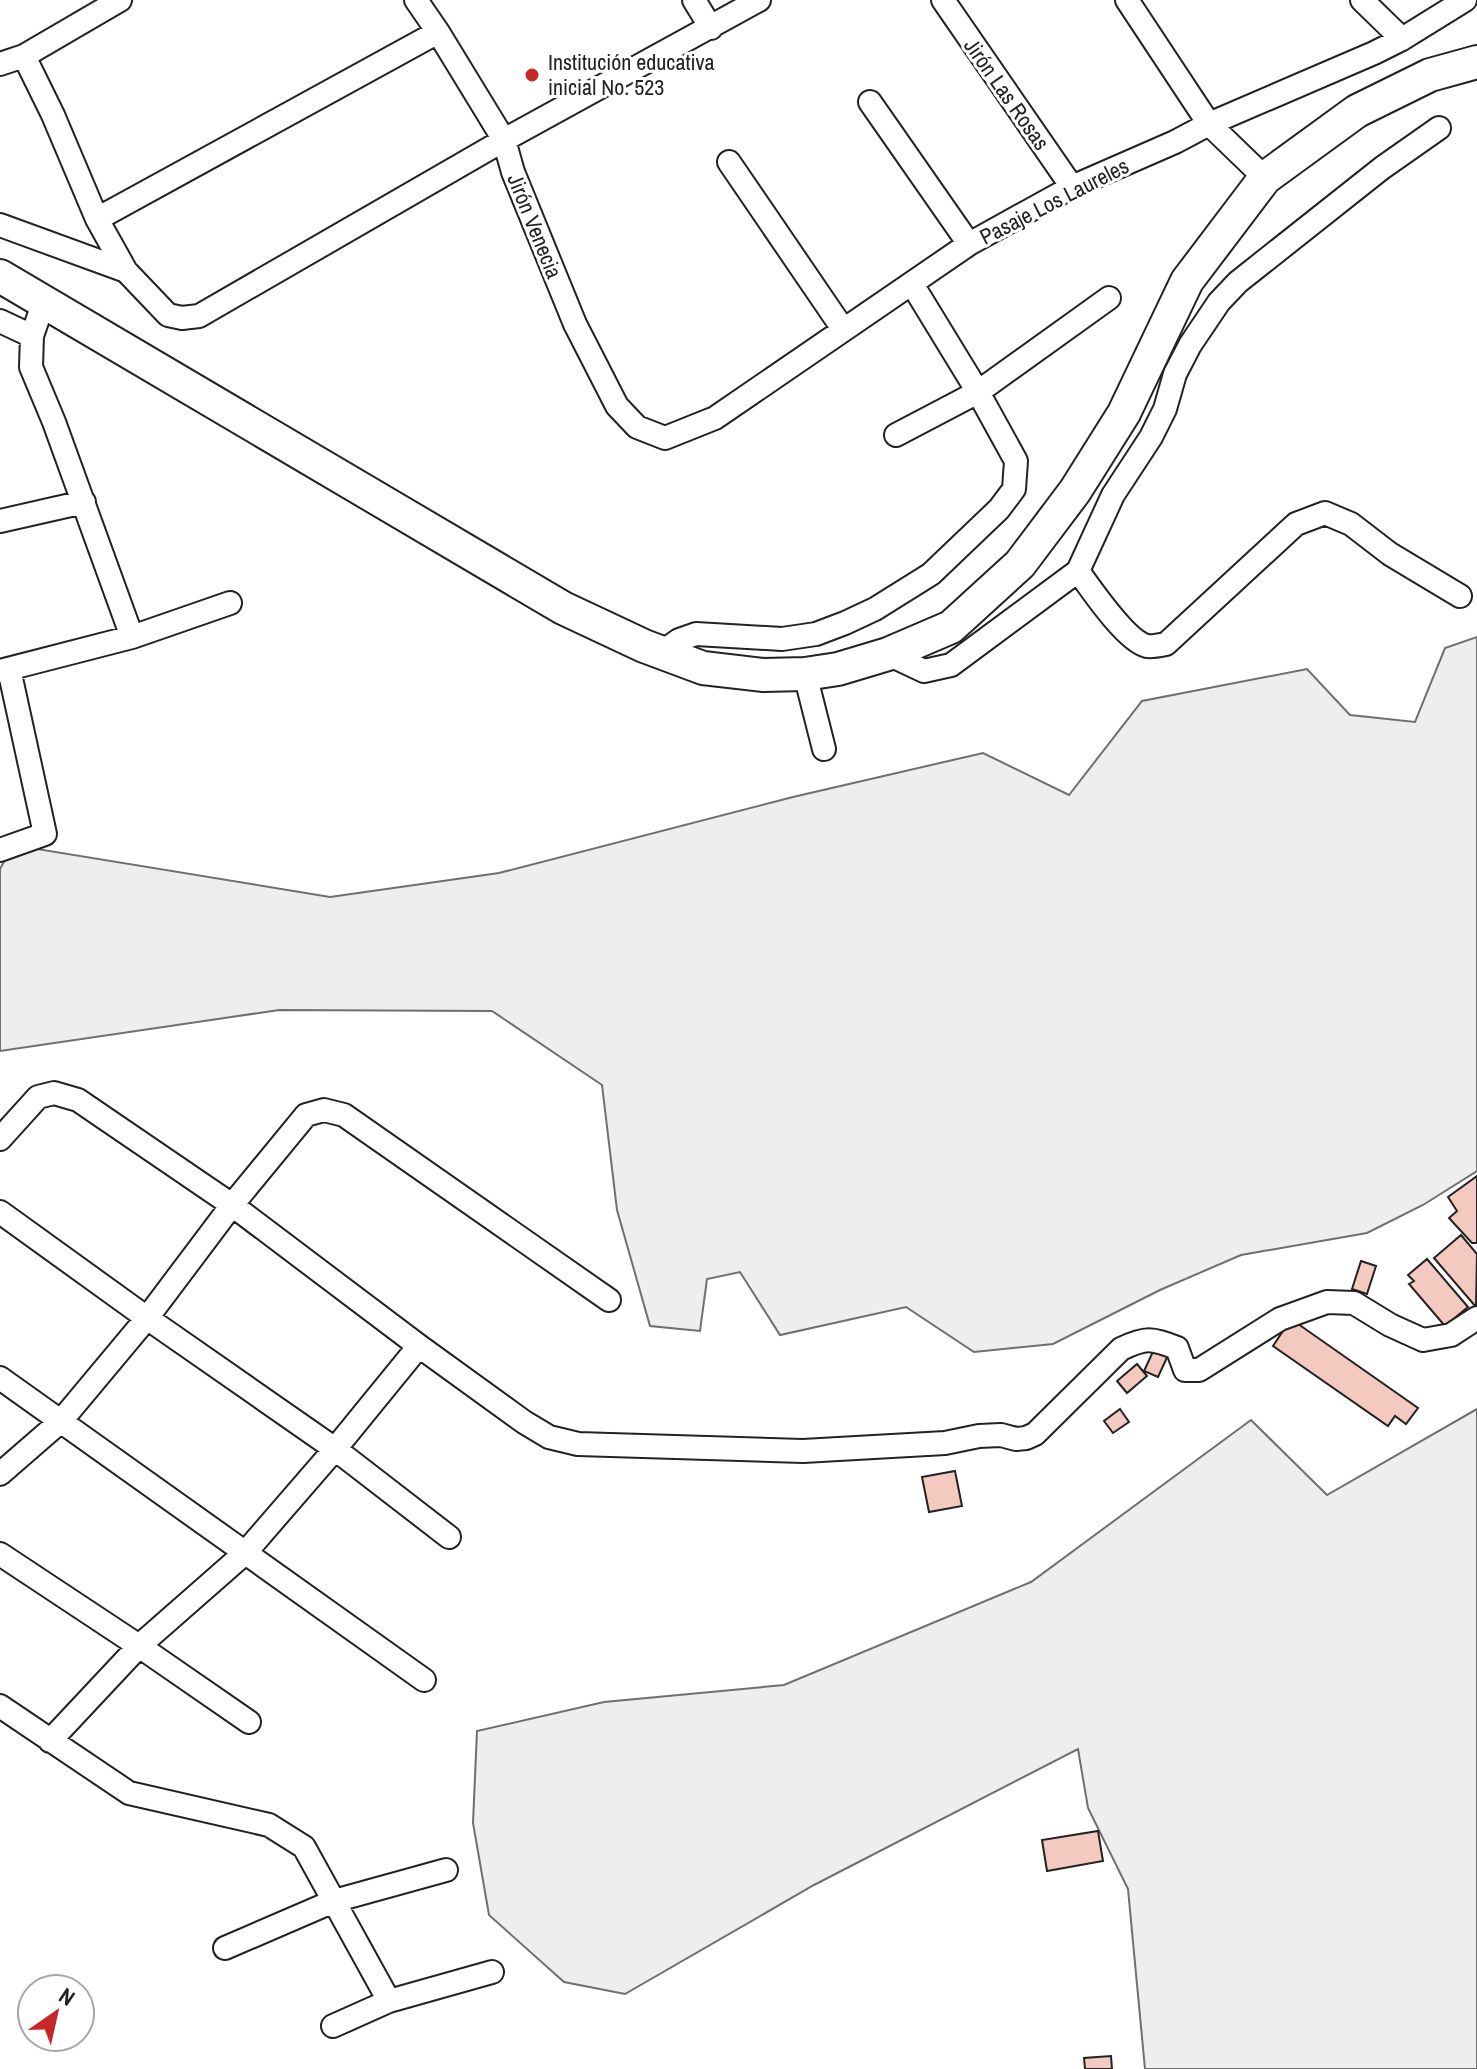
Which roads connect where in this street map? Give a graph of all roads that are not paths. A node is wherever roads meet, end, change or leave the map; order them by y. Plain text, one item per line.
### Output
1 (120, 0) edge
2 (416, 0) edge
3 (694, 0) edge
4 (759, 0) edge
5 (943, 0) edge
6 (1127, 0) edge
7 (1362, 0) edge
8 (1465, 0) edge
9 (711, 28) junction
10 (438, 32) junction
11 (1402, 39) junction
12 (24, 56) junction
13 (1477, 62) edge
14 (0, 64) edge
15 (870, 102) dead end
16 (1209, 124) junction
17 (1439, 128) dead end
18 (504, 140) junction
19 (729, 162) dead end
20 (1265, 178) junction
21 (1072, 187) junction
22 (97, 219) junction
23 (0, 225) edge
24 (969, 244) junction
25 (126, 271) junction
26 (0, 276) edge
27 (912, 284) junction
28 (1109, 298) dead end
29 (44, 301) junction
30 (0, 321) edge
31 (843, 329) junction
32 (32, 336) junction
33 (978, 392) junction
34 (896, 435) dead end
35 (665, 438) joint
36 (84, 502) junction
37 (0, 521) edge
38 (1078, 571) junction
39 (1460, 596) dead end
40 (230, 603) dead end
41 (132, 637) junction
42 (661, 653) junction
43 (888, 654) junction
44 (4, 670) edge
45 (805, 674) junction
46 (824, 749) dead end
47 (0, 850) edge
48 (0, 1139) edge
49 (232, 1205) junction
50 (0, 1212) edge
51 (609, 1300) dead end
52 (147, 1318) junction
53 (1477, 1318) edge
54 (419, 1346) junction
55 (0, 1378) edge
56 (61, 1421) junction
57 (335, 1449) junction
58 (0, 1474) edge
59 (449, 1537) dead end
60 (245, 1553) junction
61 (0, 1554) edge
62 (139, 1646) junction
63 (424, 1680) dead end
64 (0, 1706) edge
65 (249, 1722) dead end
66 (50, 1741) junction
67 (446, 1870) dead end
68 (334, 1901) junction
69 (225, 1948) dead end
70 (492, 1972) dead end
71 (389, 2001) junction
72 (333, 2026) dead end

1 - 12 street
2 - 10 street, Jirón Venecia
3 - 9 street
4 - 9 street
5 - 21 street, Jirón Las Rosas
6 - 16 street
7 - 11 street
8 - 11 street, Pasaje Los Laureles
9 - 18 street
10 - 18 street, Jirón Venecia
10 - 22 street
11 - 16 street, Pasaje Los Laureles
12 - 14 street
12 - 22 street
13 - 20 highway
15 - 24 street
16 - 20 street
16 - 21 street, Pasaje Los Laureles
17 - 38 street
18 - 25 street
18 - 35 street, Jirón Venecia
19 - 31 street
20 - 43 highway
21 - 24 street, Pasaje Los Laureles
22 - 25 street
23 - 25 street
24 - 27 street, Pasaje Los Laureles
26 - 29 highway
27 - 31 street, Pasaje Los Laureles
27 - 33 street
28 - 33 street
29 - 32 street
29 - 42 highway
30 - 32 street
31 - 35 street, Pasaje Los Laureles
32 - 36 street
33 - 34 street
33 - 42 street
36 - 37 street
36 - 41 street
38 - 39 street
38 - 43 street
40 - 41 street
41 - 44 street
42 - 45 highway
43 - 45 highway
44 - 47 street
45 - 46 street
48 - 49 street
49 - 51 street
49 - 52 street
49 - 54 street
50 - 52 street
52 - 56 street
52 - 57 street
53 - 54 street
54 - 57 street
55 - 56 street
56 - 58 street
56 - 60 street
57 - 59 street
57 - 60 street
60 - 62 street
60 - 63 street
61 - 62 street
62 - 65 street
62 - 66 street
64 - 66 street
66 - 68 street
67 - 68 street
68 - 69 street
68 - 71 street
70 - 71 street
71 - 72 street

